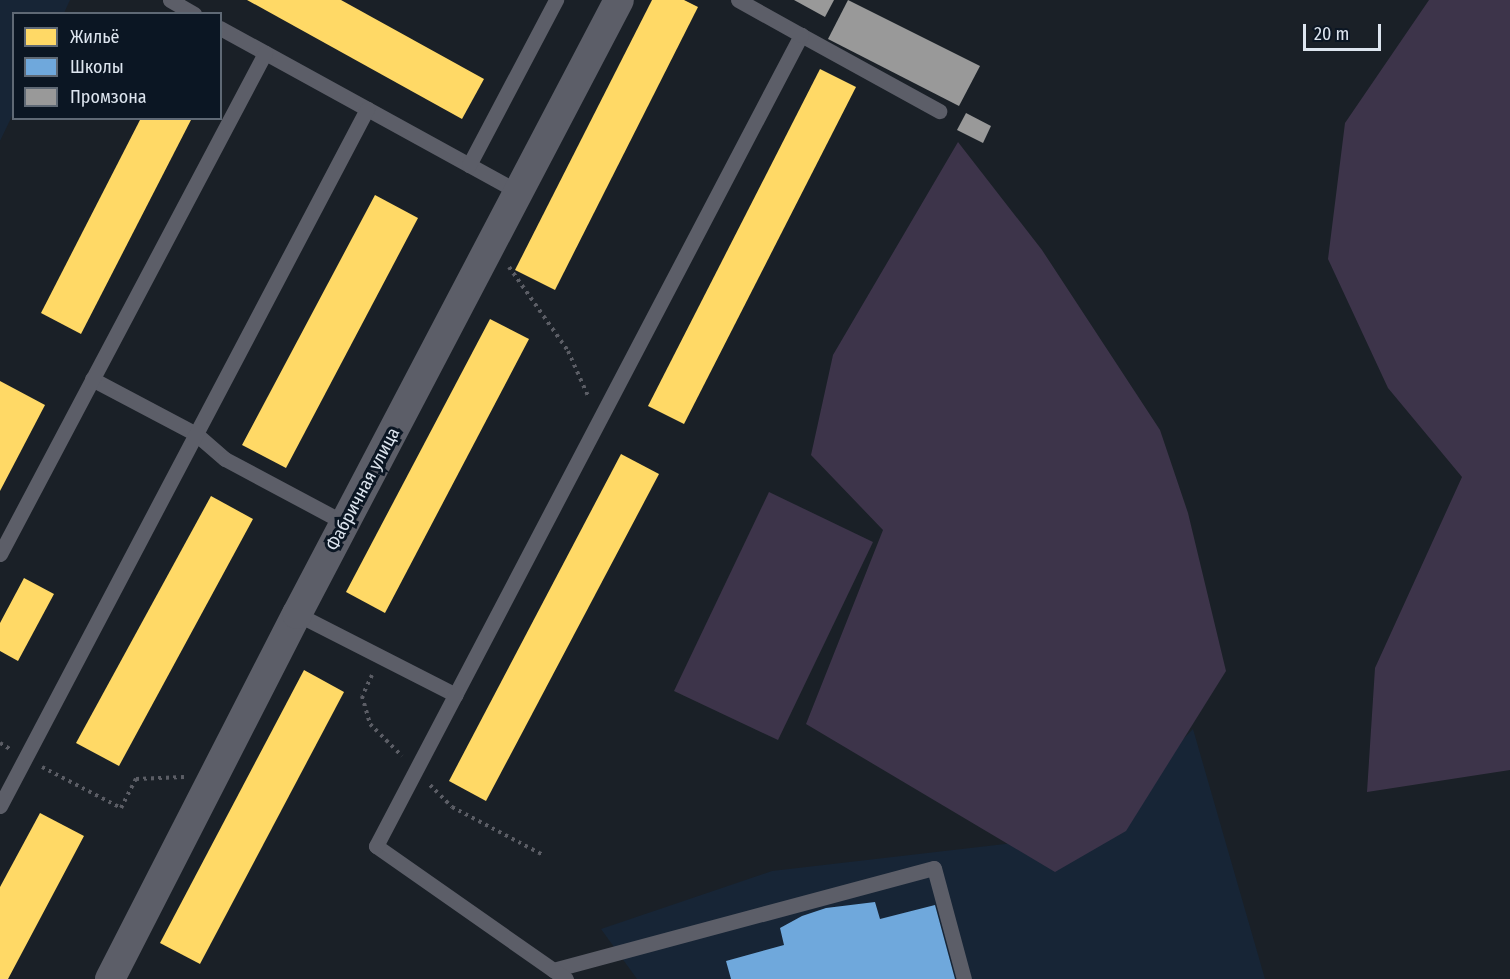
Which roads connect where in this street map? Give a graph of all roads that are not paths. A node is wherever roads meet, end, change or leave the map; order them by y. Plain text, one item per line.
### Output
1 (170, 0) edge
2 (556, 0) edge
3 (618, 0) edge
4 (738, 0) edge
5 (191, 12) edge
6 (222, 29) edge
7 (801, 34) junction
8 (265, 53) junction
9 (367, 109) junction
10 (939, 111) dead end
11 (469, 165) junction
12 (518, 192) junction
13 (92, 379) junction
14 (196, 434) junction
15 (345, 523) junction
16 (0, 554) edge
17 (297, 614) junction
18 (456, 695) junction
19 (0, 807) edge
20 (559, 975) edge
21 (110, 979) edge
22 (964, 979) edge

1 - 5 lane
2 - 11 lane
3 - 12 street, Фабричная улица
4 - 7 lane
6 - 8 lane
7 - 10 lane
7 - 18 lane
8 - 9 lane
8 - 13 lane
9 - 11 lane
9 - 14 lane
11 - 12 lane
12 - 15 street, Фабричная улица
13 - 14 lane
13 - 16 lane
14 - 15 lane
14 - 19 lane
15 - 17 street, Фабричная улица
17 - 18 lane
17 - 21 street, Фабричная улица
18 - 20 lane
20 - 22 lane

